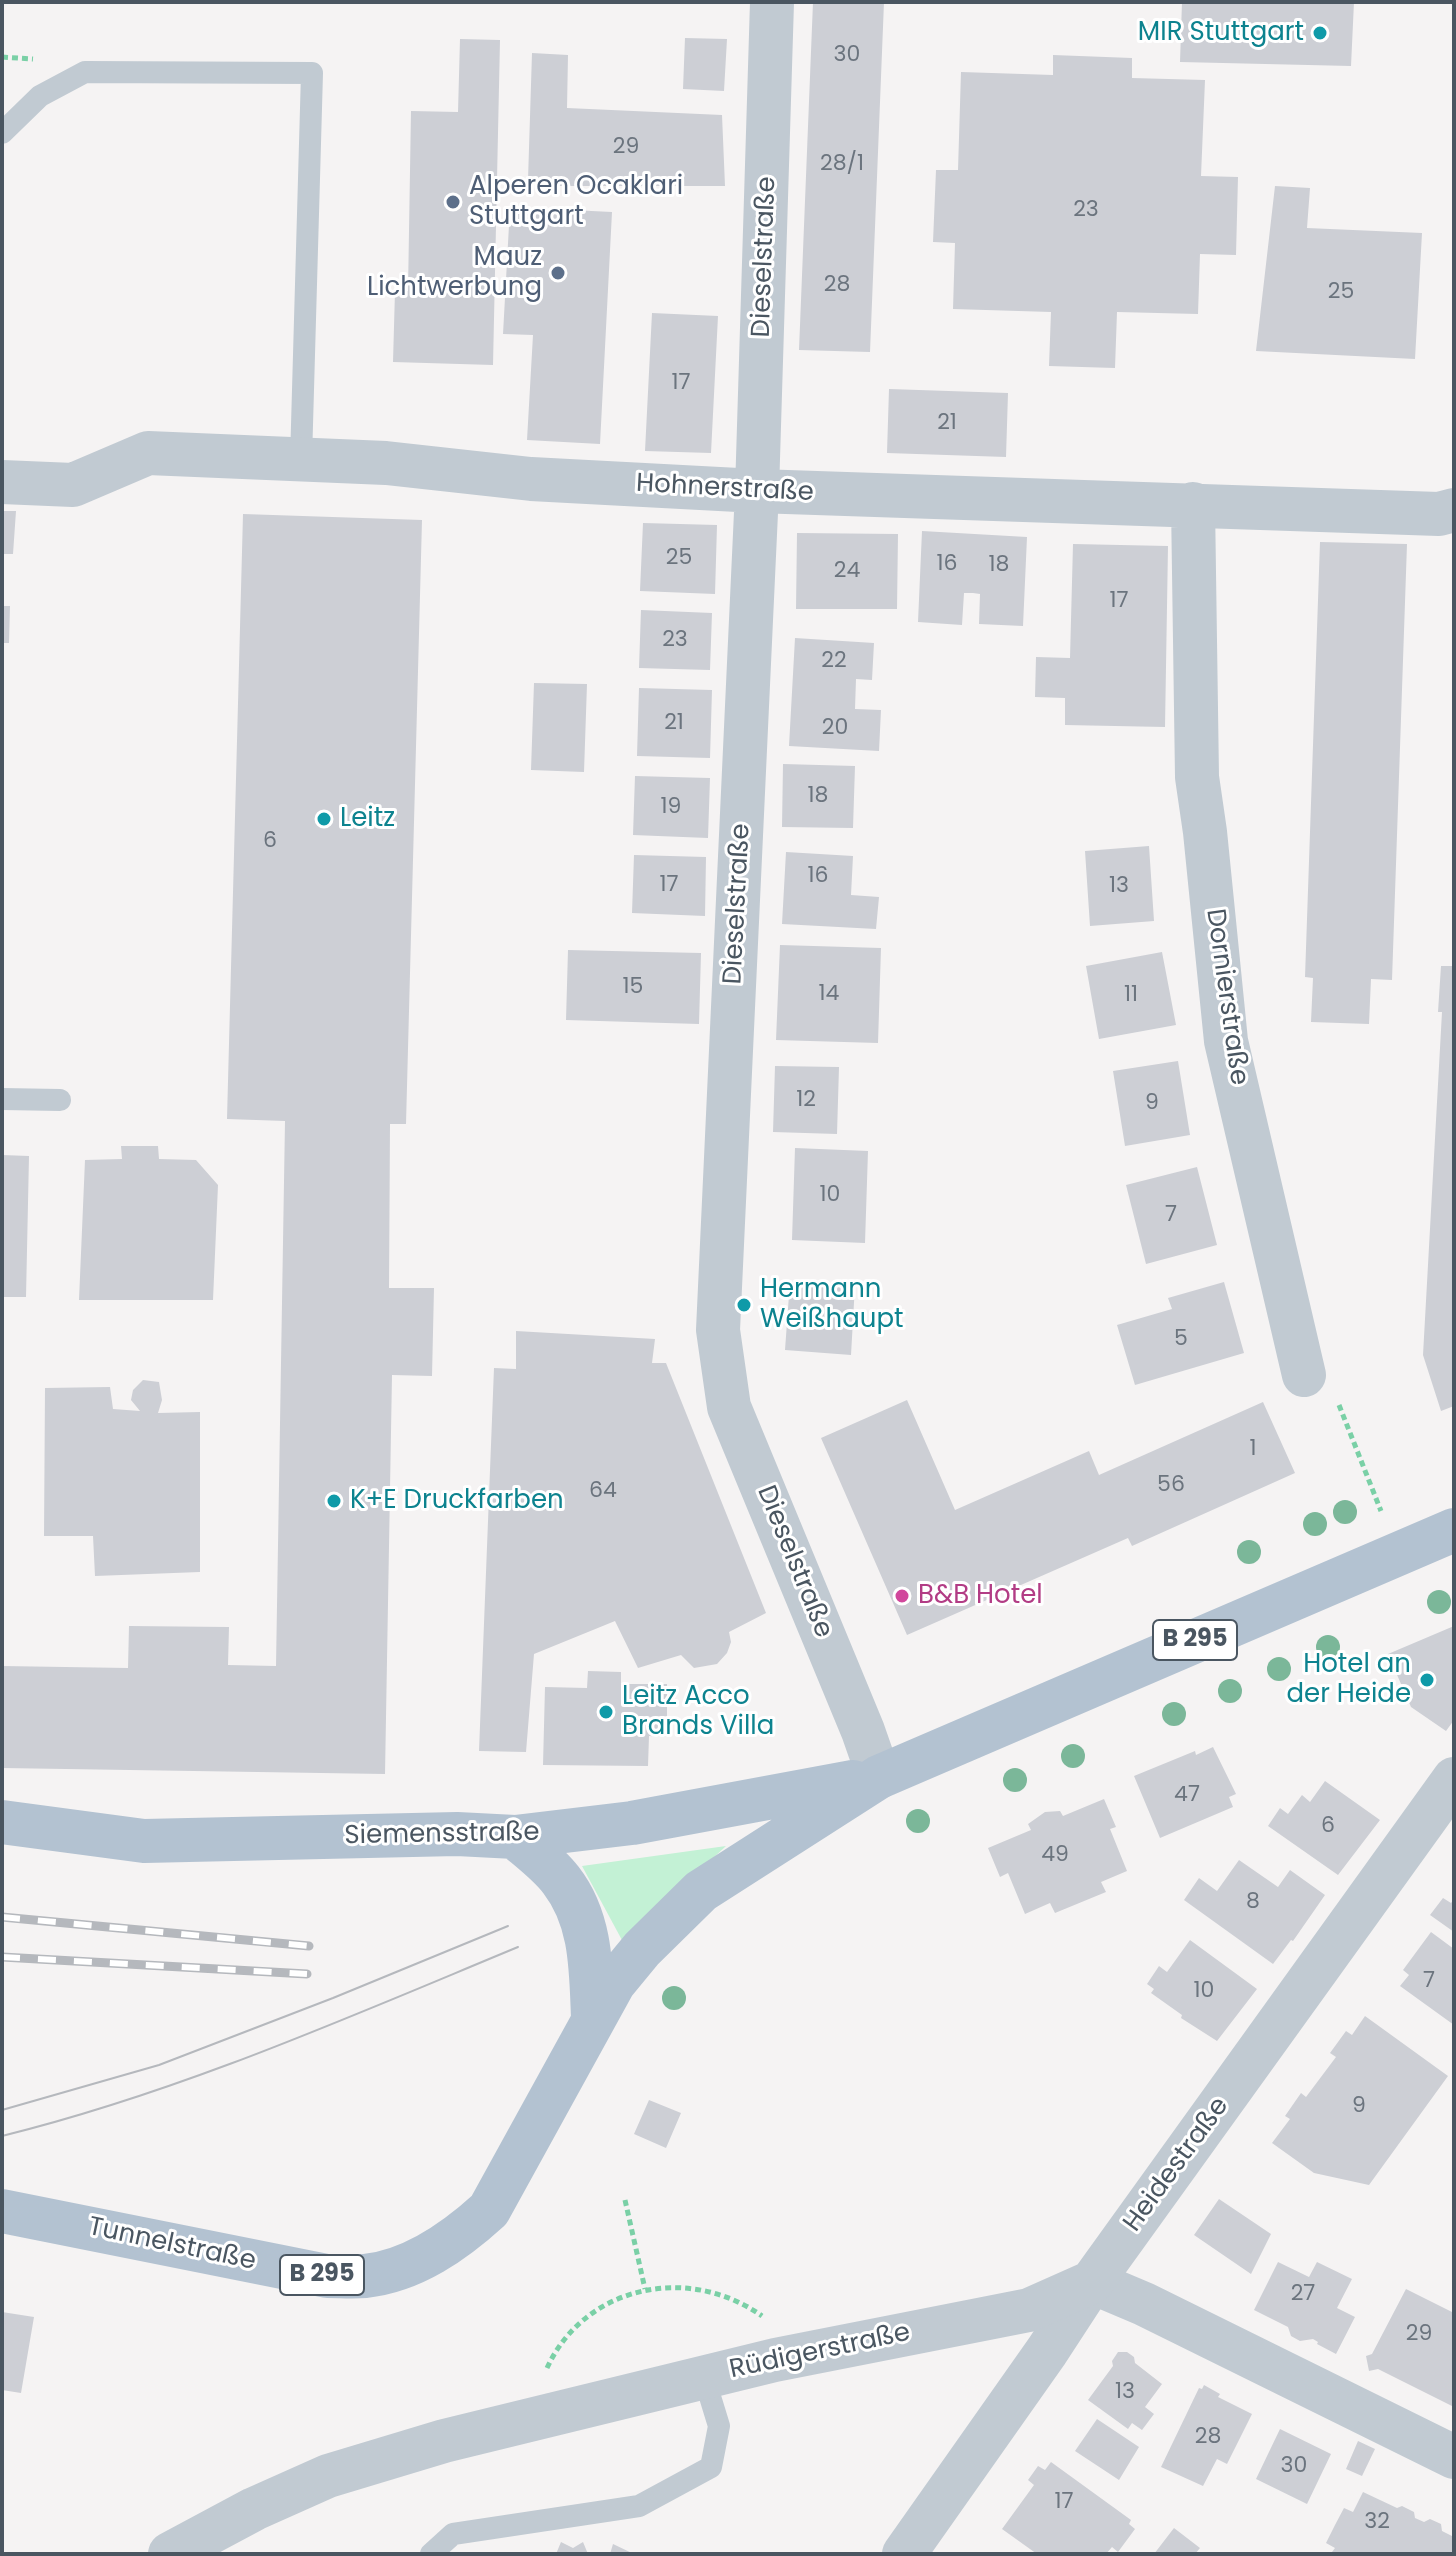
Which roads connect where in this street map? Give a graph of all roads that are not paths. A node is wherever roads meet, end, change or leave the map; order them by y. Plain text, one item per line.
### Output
1 (772, 2) edge
2 (2, 133) edge
3 (301, 460) junction
4 (2, 482) edge
5 (757, 491) junction
6 (1193, 504) junction
7 (1454, 510) edge
8 (2, 1099) edge
9 (60, 1100) dead end
10 (1304, 1375) road end
11 (1454, 1530) edge
12 (879, 1777) junction
13 (1454, 1779) edge
14 (2, 1822) edge
15 (515, 1837) junction
16 (593, 2018) junction
17 (2, 2211) edge
18 (1092, 2282) junction
19 (704, 2377) junction
20 (1454, 2457) edge
21 (170, 2554) edge
22 (431, 2554) edge
23 (904, 2554) edge

1 - 5 street, Dieselstraße
2 - 3 lane
3 - 4 street, Hohnerstraße
3 - 5 street, Hohnerstraße
5 - 6 street, Hohnerstraße
5 - 12 street, Dieselstraße
6 - 7 street, Hohnerstraße
6 - 10 street, Dornierstraße
8 - 9 lane
11 - 12 main road, Siemensstraße / B 295
12 - 15 main road, Siemensstraße / B 295
12 - 16 main road, Siemensstraße / B 295
13 - 18 street, Heidestraße
14 - 15 main road, Siemensstraße / B 295
15 - 16 main road
16 - 17 main road, Tunnelstraße / B 295
18 - 19 street, Rüdigerstraße
18 - 20 street
18 - 23 street, Heidestraße
19 - 21 street, Rüdigerstraße
19 - 22 lane

